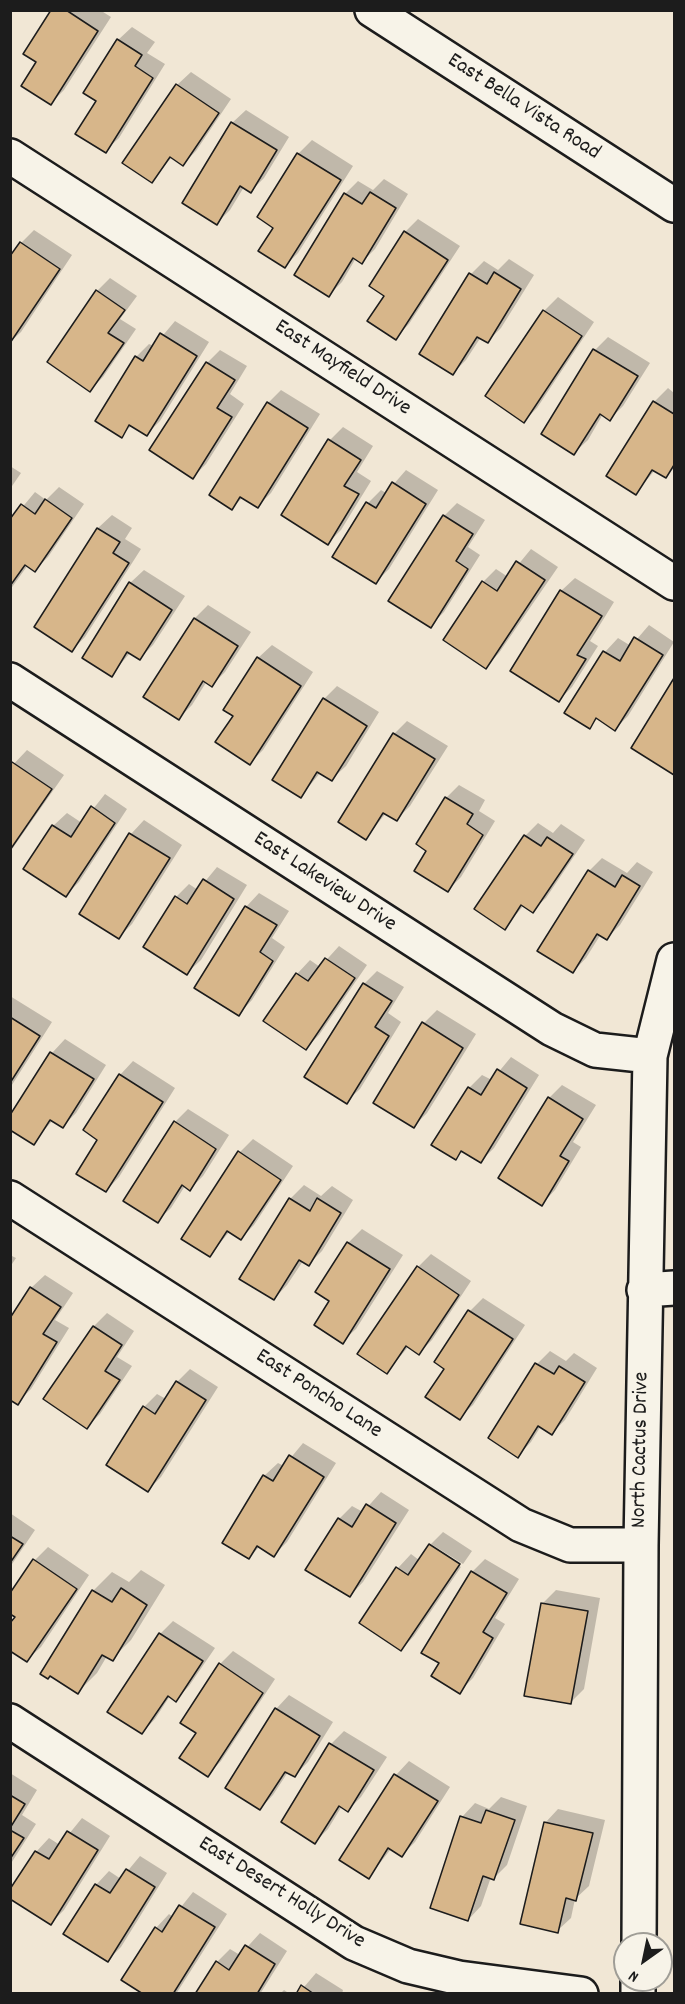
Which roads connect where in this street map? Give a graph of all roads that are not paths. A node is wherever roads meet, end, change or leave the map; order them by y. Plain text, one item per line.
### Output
1 (372, 10) edge
2 (10, 156) edge
3 (675, 205) edge
4 (675, 583) edge
5 (10, 680) edge
6 (675, 960) edge
7 (650, 1056) junction
8 (10, 1198) edge
9 (659, 1289) edge
10 (641, 1545) junction
11 (10, 1721) edge
12 (639, 1932) edge
13 (581, 1994) edge

1 - 3 street, East Bella Vista Road
2 - 4 street, East Mayfield Drive
5 - 7 street, East Lakeview Drive
6 - 7 street, North Cactus Drive
7 - 9 street, North Cactus Drive
8 - 10 street, East Poncho Lane
9 - 10 street, North Cactus Drive
10 - 12 street, North Cactus Drive
11 - 13 street, East Desert Holly Drive

